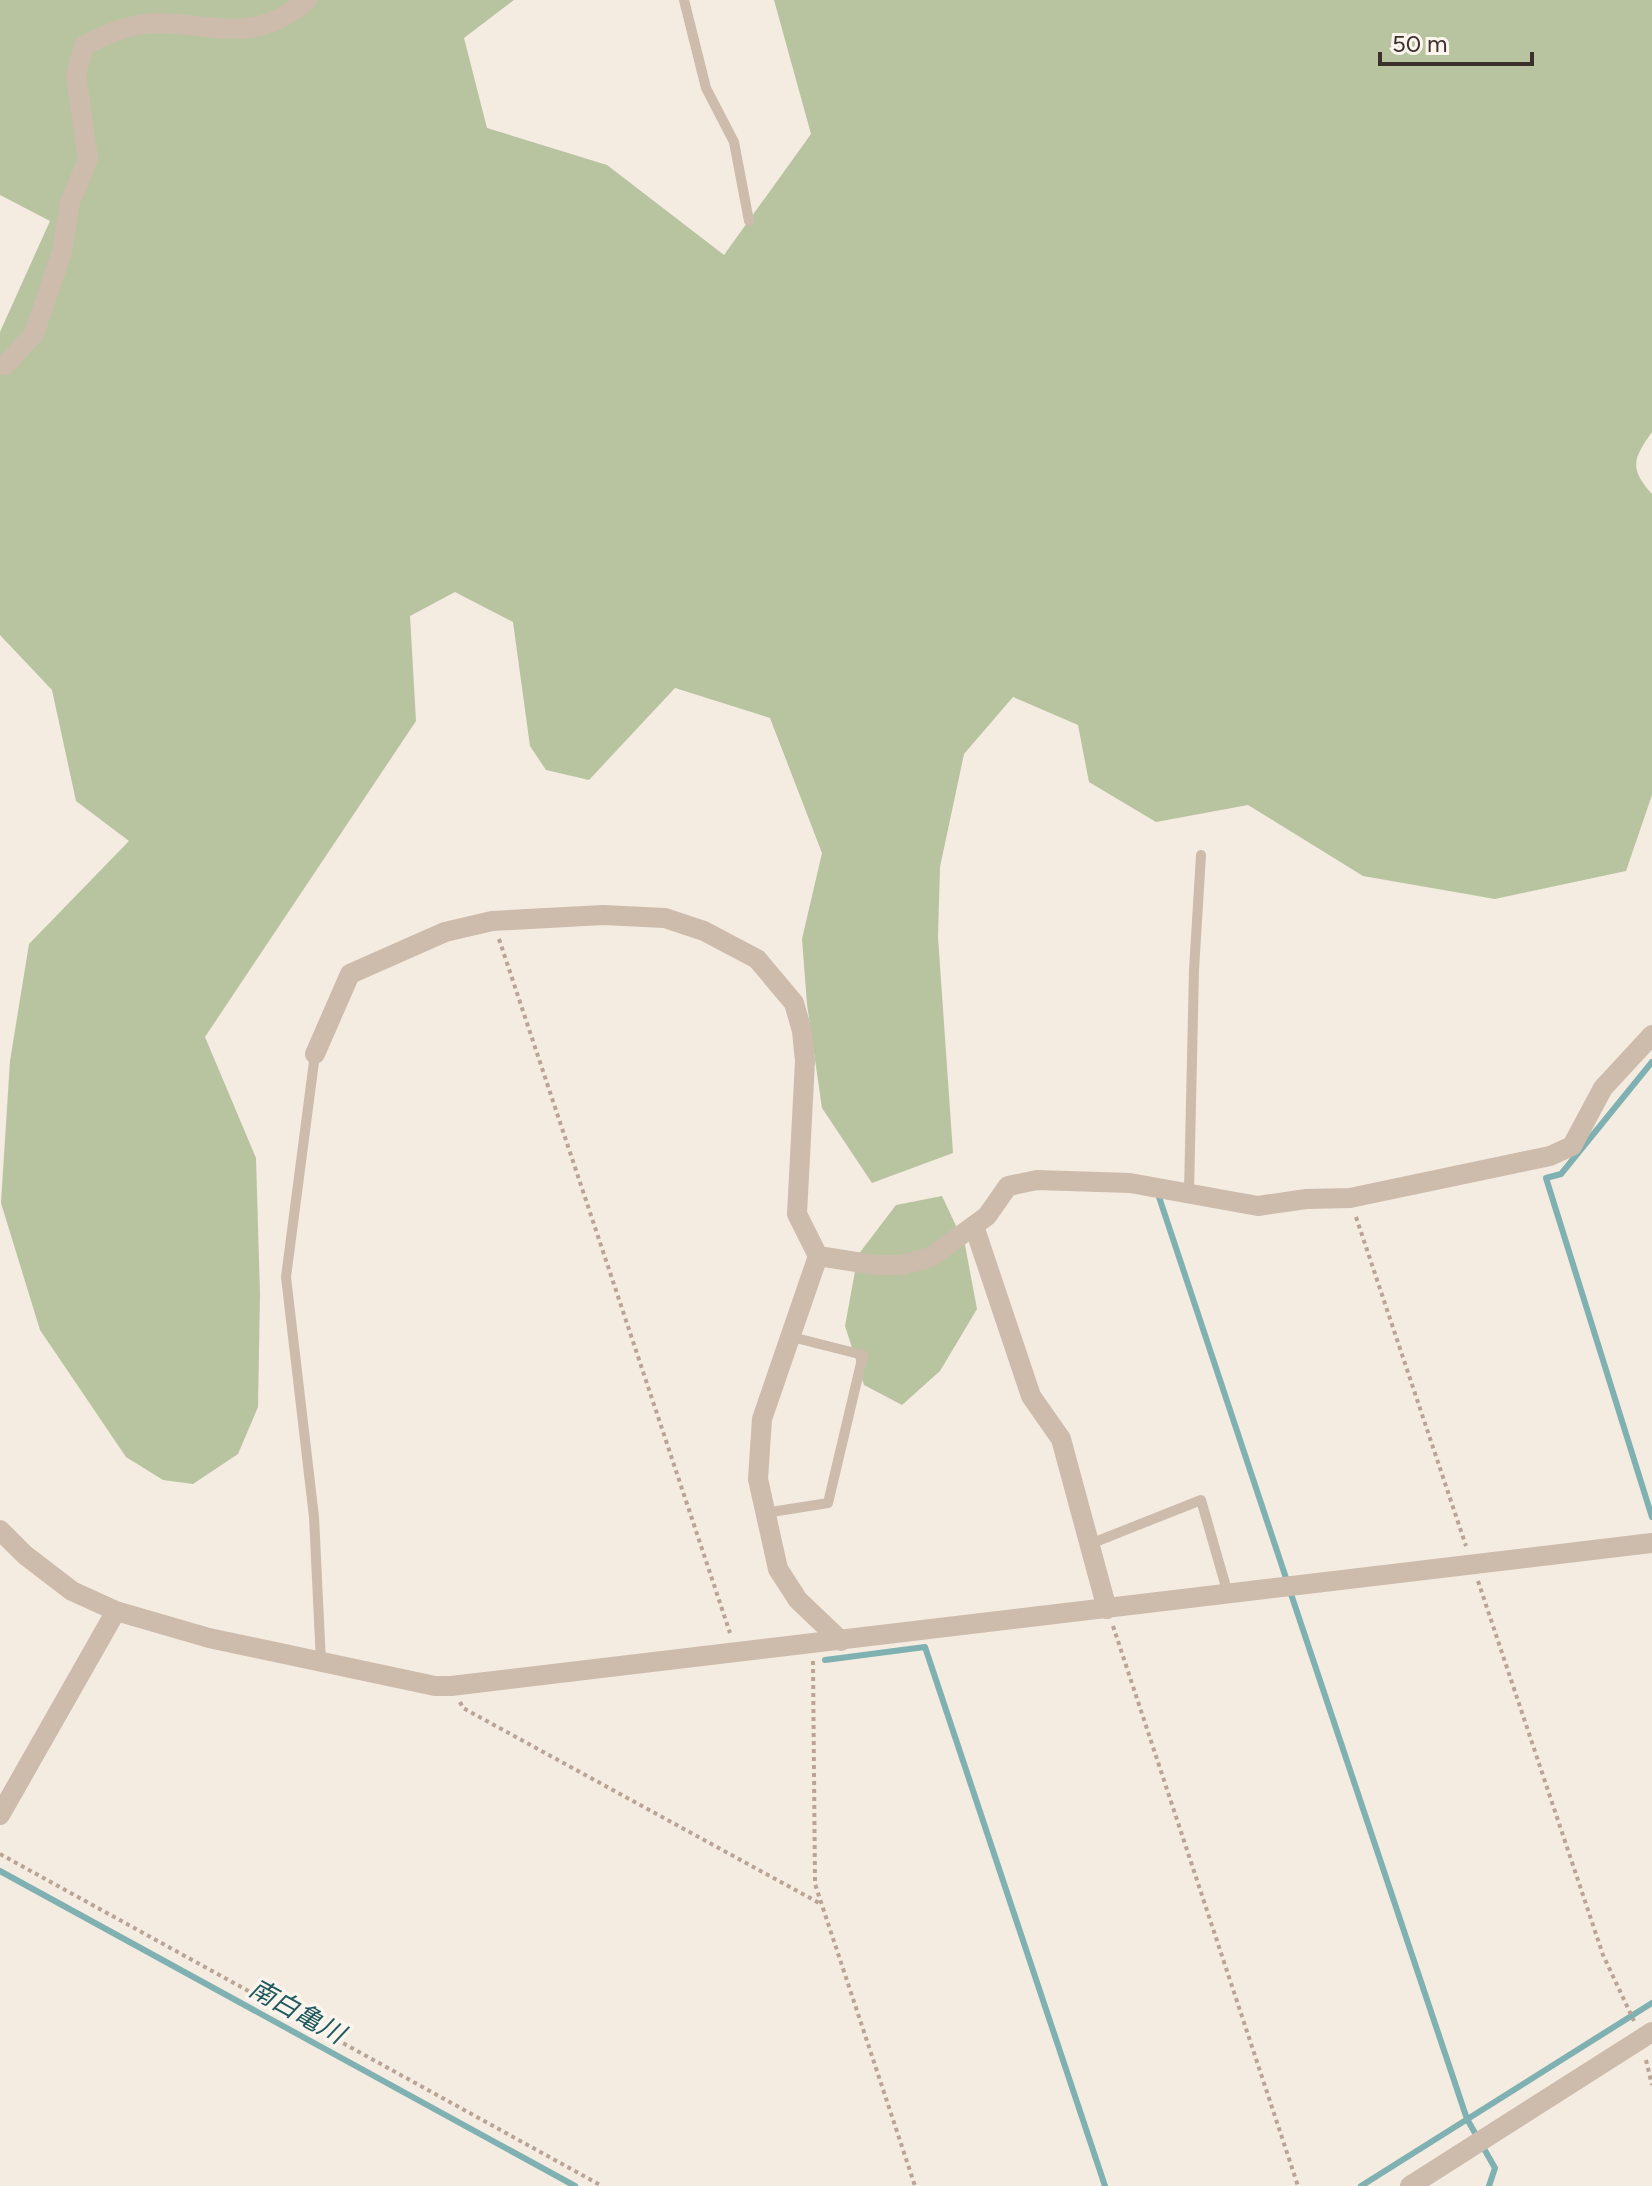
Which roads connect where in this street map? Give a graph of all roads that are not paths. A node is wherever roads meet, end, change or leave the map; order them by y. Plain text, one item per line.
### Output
1 (307, 0) edge
2 (684, 0) edge
3 (749, 221) dead end
4 (0, 365) edge
5 (1201, 855) dead end
6 (1652, 1035) edge
7 (315, 1054) joint
8 (1189, 1192) junction
9 (974, 1226) junction
10 (818, 1256) junction
11 (792, 1337) junction
12 (765, 1513) junction
13 (0, 1530) edge
14 (1652, 1543) edge
15 (1090, 1544) junction
16 (1228, 1594) junction
17 (1107, 1609) junction
18 (116, 1611) junction
19 (841, 1641) junction
20 (321, 1662) junction
21 (0, 1815) edge
22 (1647, 2035) edge
23 (1410, 2186) edge

1 - 4 street
2 - 3 lane
5 - 8 lane
6 - 8 street
7 - 10 street
7 - 20 lane
8 - 9 street
9 - 10 street
9 - 15 street
10 - 11 street
11 - 12 street
11 - 12 lane
12 - 19 street
13 - 18 street
14 - 16 street
15 - 16 lane
15 - 17 street
16 - 17 street
17 - 19 street
18 - 20 street
18 - 21 street
19 - 20 street
22 - 23 street

